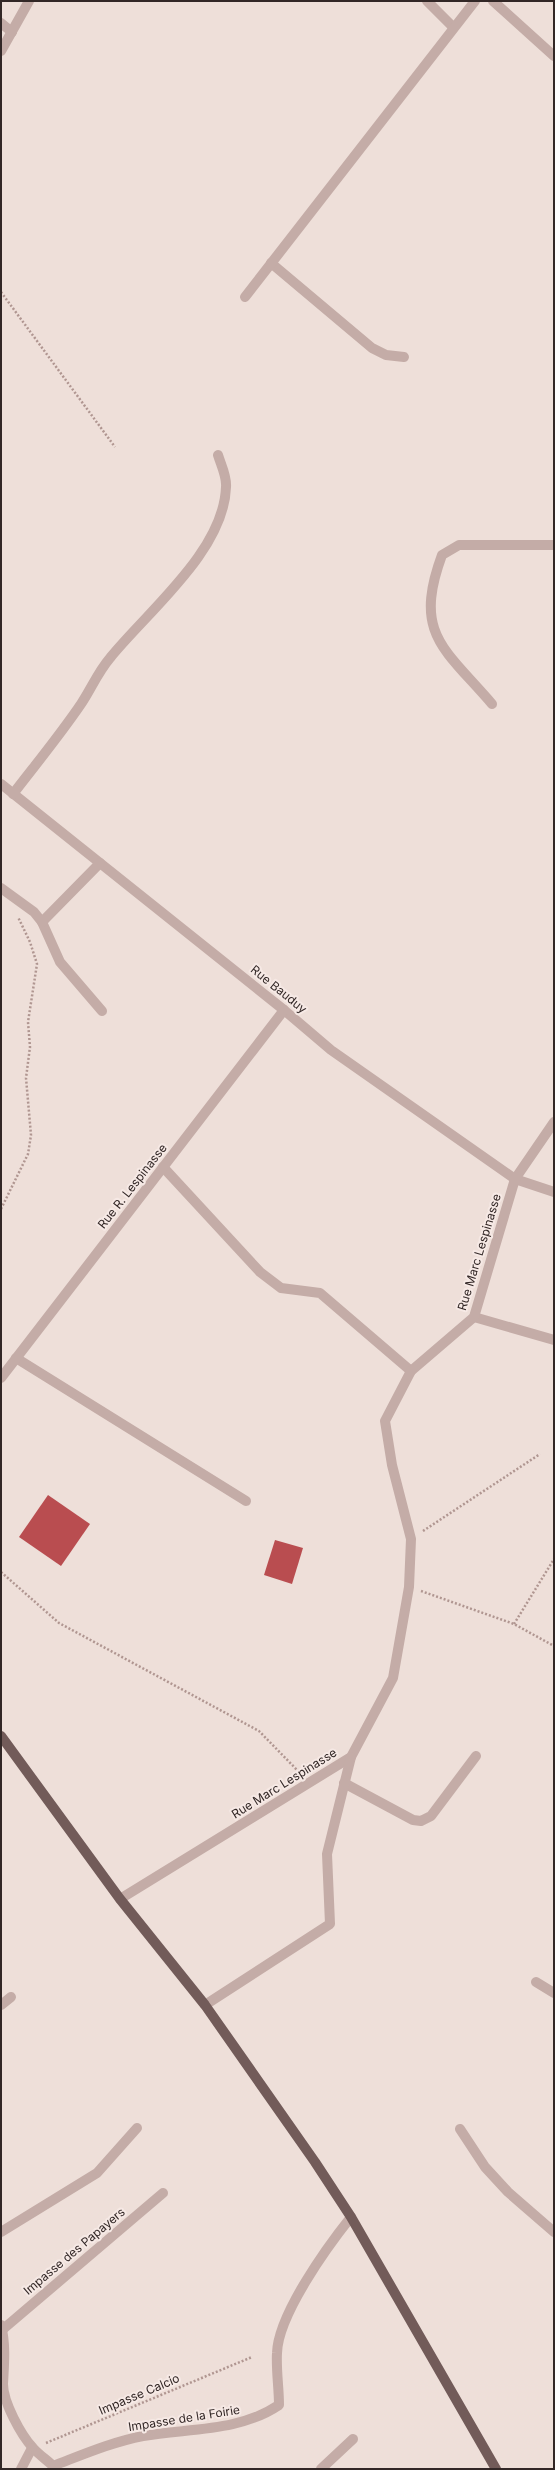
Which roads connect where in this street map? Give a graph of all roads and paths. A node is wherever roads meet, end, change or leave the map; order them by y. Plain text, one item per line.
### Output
1 (29, 1) edge
2 (427, 1) edge
3 (475, 1) edge
4 (493, 1) edge
5 (1, 22) edge
6 (453, 27) junction
7 (12, 32) junction
8 (1, 51) edge
9 (554, 56) edge
10 (271, 263) junction
11 (1, 292) edge
12 (245, 297) dead end
13 (404, 357) dead end
14 (115, 446) dead end
15 (218, 455) dead end
16 (554, 545) edge
17 (492, 704) dead end
18 (1, 784) edge
19 (14, 794) junction
20 (100, 863) junction
21 (1, 888) edge
22 (16, 913) dead end
23 (42, 922) junction
24 (284, 1010) junction
25 (102, 1012) dead end
26 (554, 1122) edge
27 (163, 1167) junction
28 (515, 1179) junction
29 (554, 1192) edge
30 (1, 1209) edge
31 (474, 1317) junction
32 (554, 1340) edge
33 (16, 1358) junction
34 (411, 1371) junction
35 (1, 1378) edge
36 (540, 1454) dead end
37 (246, 1501) dead end
38 (411, 1539) junction
39 (554, 1559) edge
40 (1, 1572) edge
41 (409, 1587) junction
42 (514, 1624) junction
43 (554, 1646) edge
44 (1, 1736) edge
45 (476, 1756) dead end
46 (351, 1757) junction
47 (309, 1783) junction
48 (344, 1783) junction
49 (120, 1899) junction
50 (536, 1982) dead end
51 (554, 1993) edge
52 (11, 1997) dead end
53 (1, 2005) edge
54 (205, 2006) junction
55 (137, 2128) dead end
56 (460, 2129) dead end
57 (163, 2193) dead end
58 (351, 2217) junction
59 (1, 2232) edge
60 (554, 2232) edge
61 (2, 2328) edge
62 (252, 2356) dead end
63 (353, 2440) dead end
64 (32, 2448) junction
65 (54, 2467) edge
66 (21, 2469) edge
67 (321, 2469) edge
68 (496, 2469) edge

1 - 7 street
2 - 6 street
3 - 6 street
4 - 9 street
5 - 7 street
6 - 10 street
7 - 8 street
10 - 12 street
10 - 13 street
11 - 14 path
15 - 19 street
16 - 17 street
18 - 19 street, Rue Bauduy
19 - 20 street, Rue Bauduy
20 - 23 street
20 - 24 street, Rue Bauduy
21 - 23 street
22 - 30 path
23 - 25 street
24 - 27 street, Rue R. Lespinasse
24 - 28 street, Rue Bauduy
26 - 28 street, Rue Marc Lespinasse
27 - 33 street, Rue R. Lespinasse
27 - 34 street
28 - 29 street, Rue Bauduy
28 - 31 street, Rue Marc Lespinasse
31 - 32 street
31 - 34 street, Rue Marc Lespinasse
33 - 35 street, Rue R. Lespinasse
33 - 37 street
34 - 38 street, Rue Marc Lespinasse
36 - 38 path
38 - 41 street, Rue Marc Lespinasse
39 - 42 path
40 - 47 path
41 - 42 path
41 - 46 street, Rue Marc Lespinasse
42 - 43 path
44 - 49 main road
45 - 48 street
46 - 47 street, Rue Marc Lespinasse
46 - 48 street
47 - 49 street, Rue Marc Lespinasse
48 - 54 street
49 - 54 main road
50 - 51 street
52 - 53 street
54 - 58 main road
55 - 59 street
56 - 60 street
57 - 61 street, Impasse des Papayers
58 - 65 street, Impasse de la Foirie
58 - 68 main road
61 - 64 street
62 - 64 path, Impasse Calcio
63 - 67 street
64 - 65 street
64 - 66 street

